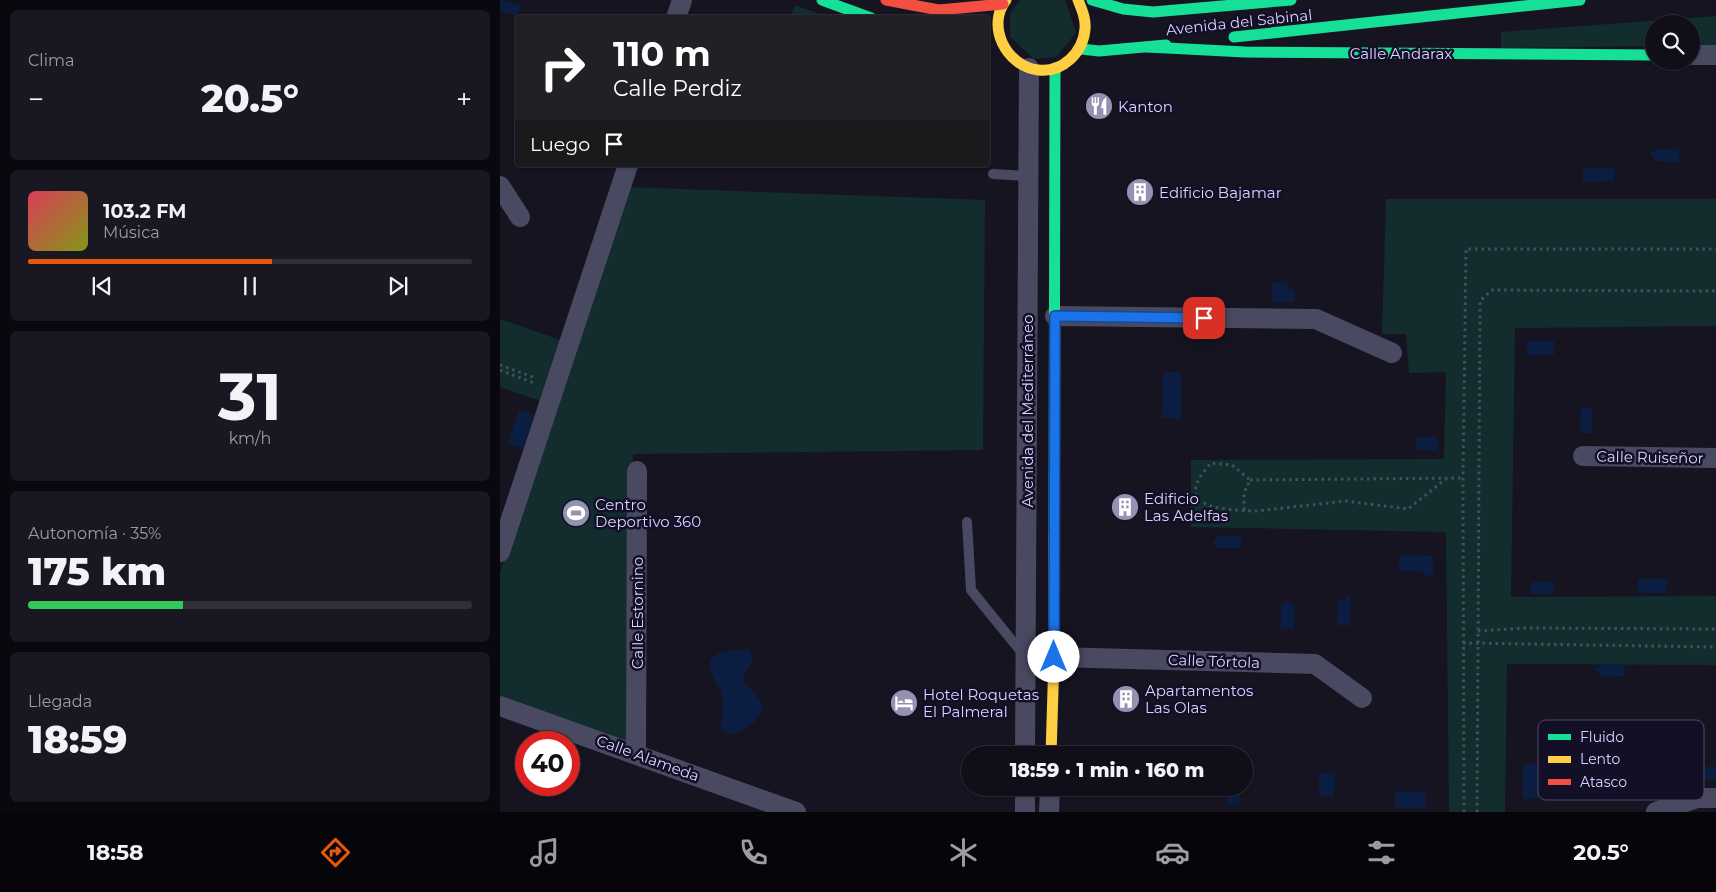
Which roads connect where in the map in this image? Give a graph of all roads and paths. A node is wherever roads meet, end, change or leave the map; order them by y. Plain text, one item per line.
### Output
1 (682, 0) edge
2 (822, 0) edge
3 (886, 0) edge
4 (1078, 0) edge
5 (1092, 0) edge
6 (1291, 0) edge
7 (1580, 0) edge
8 (1005, 2) edge
9 (677, 15) edge
10 (863, 15) edge
11 (1148, 47) junction
12 (1080, 49) junction
13 (1645, 54) edge
14 (1700, 55) edge
15 (1716, 55) edge
16 (1005, 62) dead end
17 (1026, 66) junction
18 (1055, 68) junction
19 (627, 167) edge
20 (993, 174) dead end
21 (1029, 176) junction
22 (500, 186) edge
23 (520, 216) dead end
24 (1716, 249) edge
25 (1716, 290) edge
26 (1055, 316) junction
27 (1392, 352) dead end
28 (500, 364) edge
29 (500, 370) edge
30 (554, 388) junction
31 (1584, 456) dead end
32 (1716, 458) edge
33 (637, 471) dead end
34 (1447, 478) junction
35 (1463, 478) junction
36 (1250, 480) junction
37 (1244, 510) junction
38 (967, 522) dead end
39 (500, 552) edge
40 (1716, 629) edge
41 (1478, 631) junction
42 (1463, 643) junction
43 (1716, 647) edge
44 (1054, 657) junction
45 (1026, 658) junction
46 (1362, 698) dead end
47 (500, 706) edge
48 (1025, 746) edge
49 (1051, 746) edge
50 (636, 754) junction
51 (1025, 796) edge
52 (1050, 796) edge
53 (1692, 800) edge
54 (796, 812) edge
55 (1025, 812) edge
56 (1049, 812) edge
57 (1464, 812) edge
58 (1476, 812) edge
59 (1656, 812) edge

1 - 9 street
2 - 10 street
3 - 8 street
4 - 12 street
5 - 6 street, Avenida del Sabinal
7 - 11 street, Avenida del Sabinal
8 - 17 street
11 - 12 street, Avenida del Sabinal
11 - 13 street, Calle Andarax
12 - 18 street
14 - 15 street
16 - 17 street
17 - 18 street
17 - 21 street, Avenida del Mediterráneo
18 - 26 street, Avenida del Mediterráneo
19 - 30 street
20 - 21 lane
21 - 45 street, Avenida del Mediterráneo
22 - 23 street
24 - 35 path
25 - 41 path
26 - 27 street
26 - 44 street, Avenida del Mediterráneo
28 - 30 path
29 - 30 path
30 - 39 street
31 - 32 street, Calle Ruiseñor
33 - 50 street, Calle Estornino
34 - 35 path
34 - 36 path
34 - 37 path
35 - 42 path
36 - 37 path
36 - 37 path
38 - 45 lane
40 - 41 path
41 - 58 path
42 - 43 path
42 - 57 path
44 - 46 street, Calle Tórtola
44 - 49 street, Avenida del Mediterráneo
45 - 48 street, Avenida del Mediterráneo
47 - 50 street, Calle Alameda
50 - 54 street, Calle Alameda
51 - 55 street
52 - 56 street
53 - 59 street

